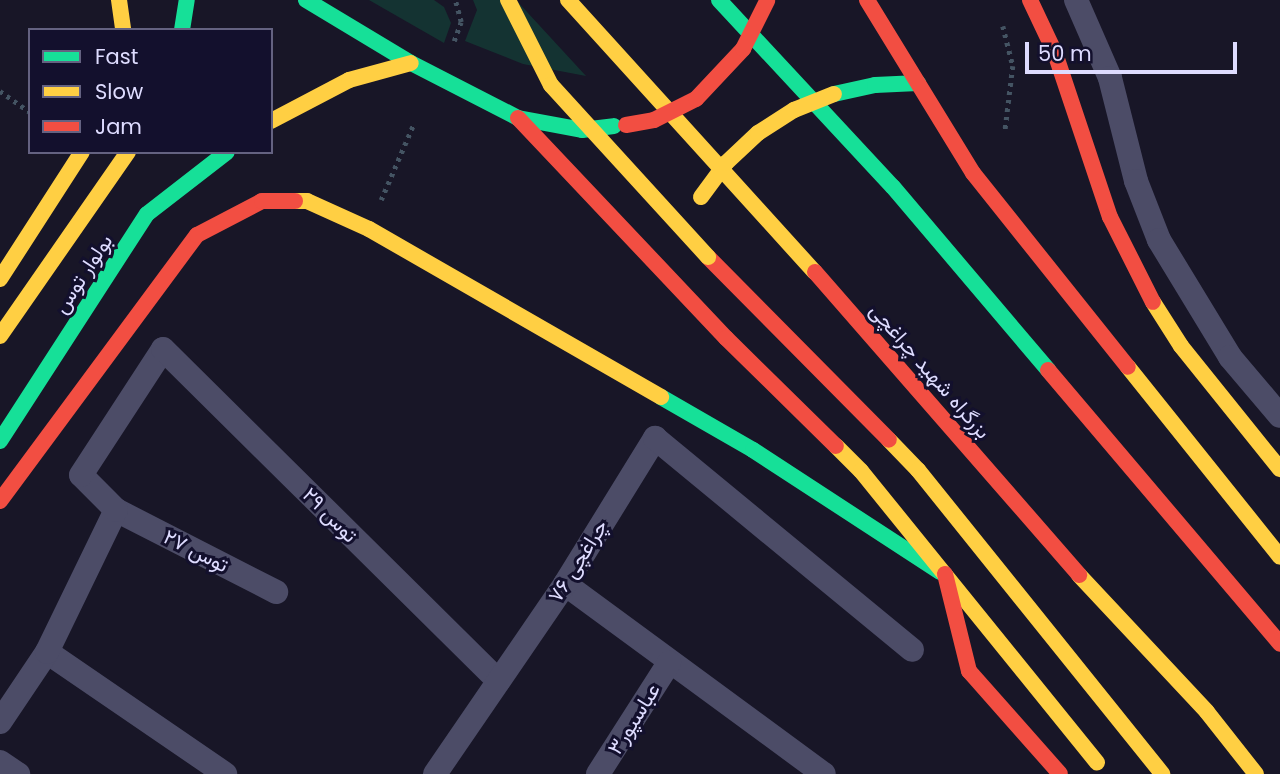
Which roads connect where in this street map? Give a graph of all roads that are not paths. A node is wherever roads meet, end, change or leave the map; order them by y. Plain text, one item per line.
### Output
1 (118, 0) edge
2 (187, 0) edge
3 (306, 0) edge
4 (508, 0) edge
5 (568, 0) edge
6 (719, 0) edge
7 (867, 0) edge
8 (1030, 0) edge
9 (1076, 0) edge
10 (767, 1) edge
11 (122, 28) edge
12 (182, 28) edge
13 (411, 63) junction
14 (918, 83) junction
15 (518, 118) junction
16 (273, 120) edge
17 (81, 154) edge
18 (127, 154) edge
19 (224, 154) edge
20 (670, 276) junction
21 (0, 279) edge
22 (0, 336) edge
23 (163, 349) joint
24 (1280, 416) edge
25 (0, 441) edge
26 (1280, 469) edge
27 (1216, 479) junction
28 (0, 501) edge
29 (116, 510) junction
30 (1280, 544) edge
31 (1280, 557) edge
32 (945, 574) junction
33 (565, 584) junction
34 (276, 592) dead end
35 (1280, 643) edge
36 (912, 650) dead end
37 (47, 652) junction
38 (669, 663) junction
39 (498, 681) junction
40 (0, 722) edge
41 (0, 762) edge
42 (1102, 768) edge
43 (18, 774) edge
44 (225, 774) edge
45 (435, 774) edge
46 (598, 774) edge
47 (824, 774) edge
48 (1060, 774) edge
49 (1162, 774) edge
50 (1256, 774) edge

1 - 11 main road
2 - 12 main road
3 - 13 main road
4 - 49 main road, bridge
5 - 50 main road, بزرگراه شهید چراغچی
6 - 35 main road
7 - 14 main road
8 - 26 main road
9 - 24 street
10 - 15 main road, bridge
13 - 15 main road
13 - 16 main road
14 - 20 main road, bridge
14 - 27 main road
15 - 20 main road
17 - 21 main road
18 - 22 main road, بولوار توس
19 - 25 main road, بولوار توس
20 - 32 main road
23 - 29 street, توس ۲۷
23 - 39 street, توس ۲۹
27 - 30 main road
27 - 31 main road
28 - 32 main road
29 - 34 street, توس ۲۷
29 - 37 street
32 - 42 main road
32 - 48 main road
33 - 36 street, چراغچی ۷۶
33 - 38 street
33 - 39 street, چراغچی ۷۶
37 - 40 street
37 - 44 street
38 - 46 street, عباسپور۳
38 - 47 street
39 - 45 street, چراغچی ۷۶
41 - 43 street

